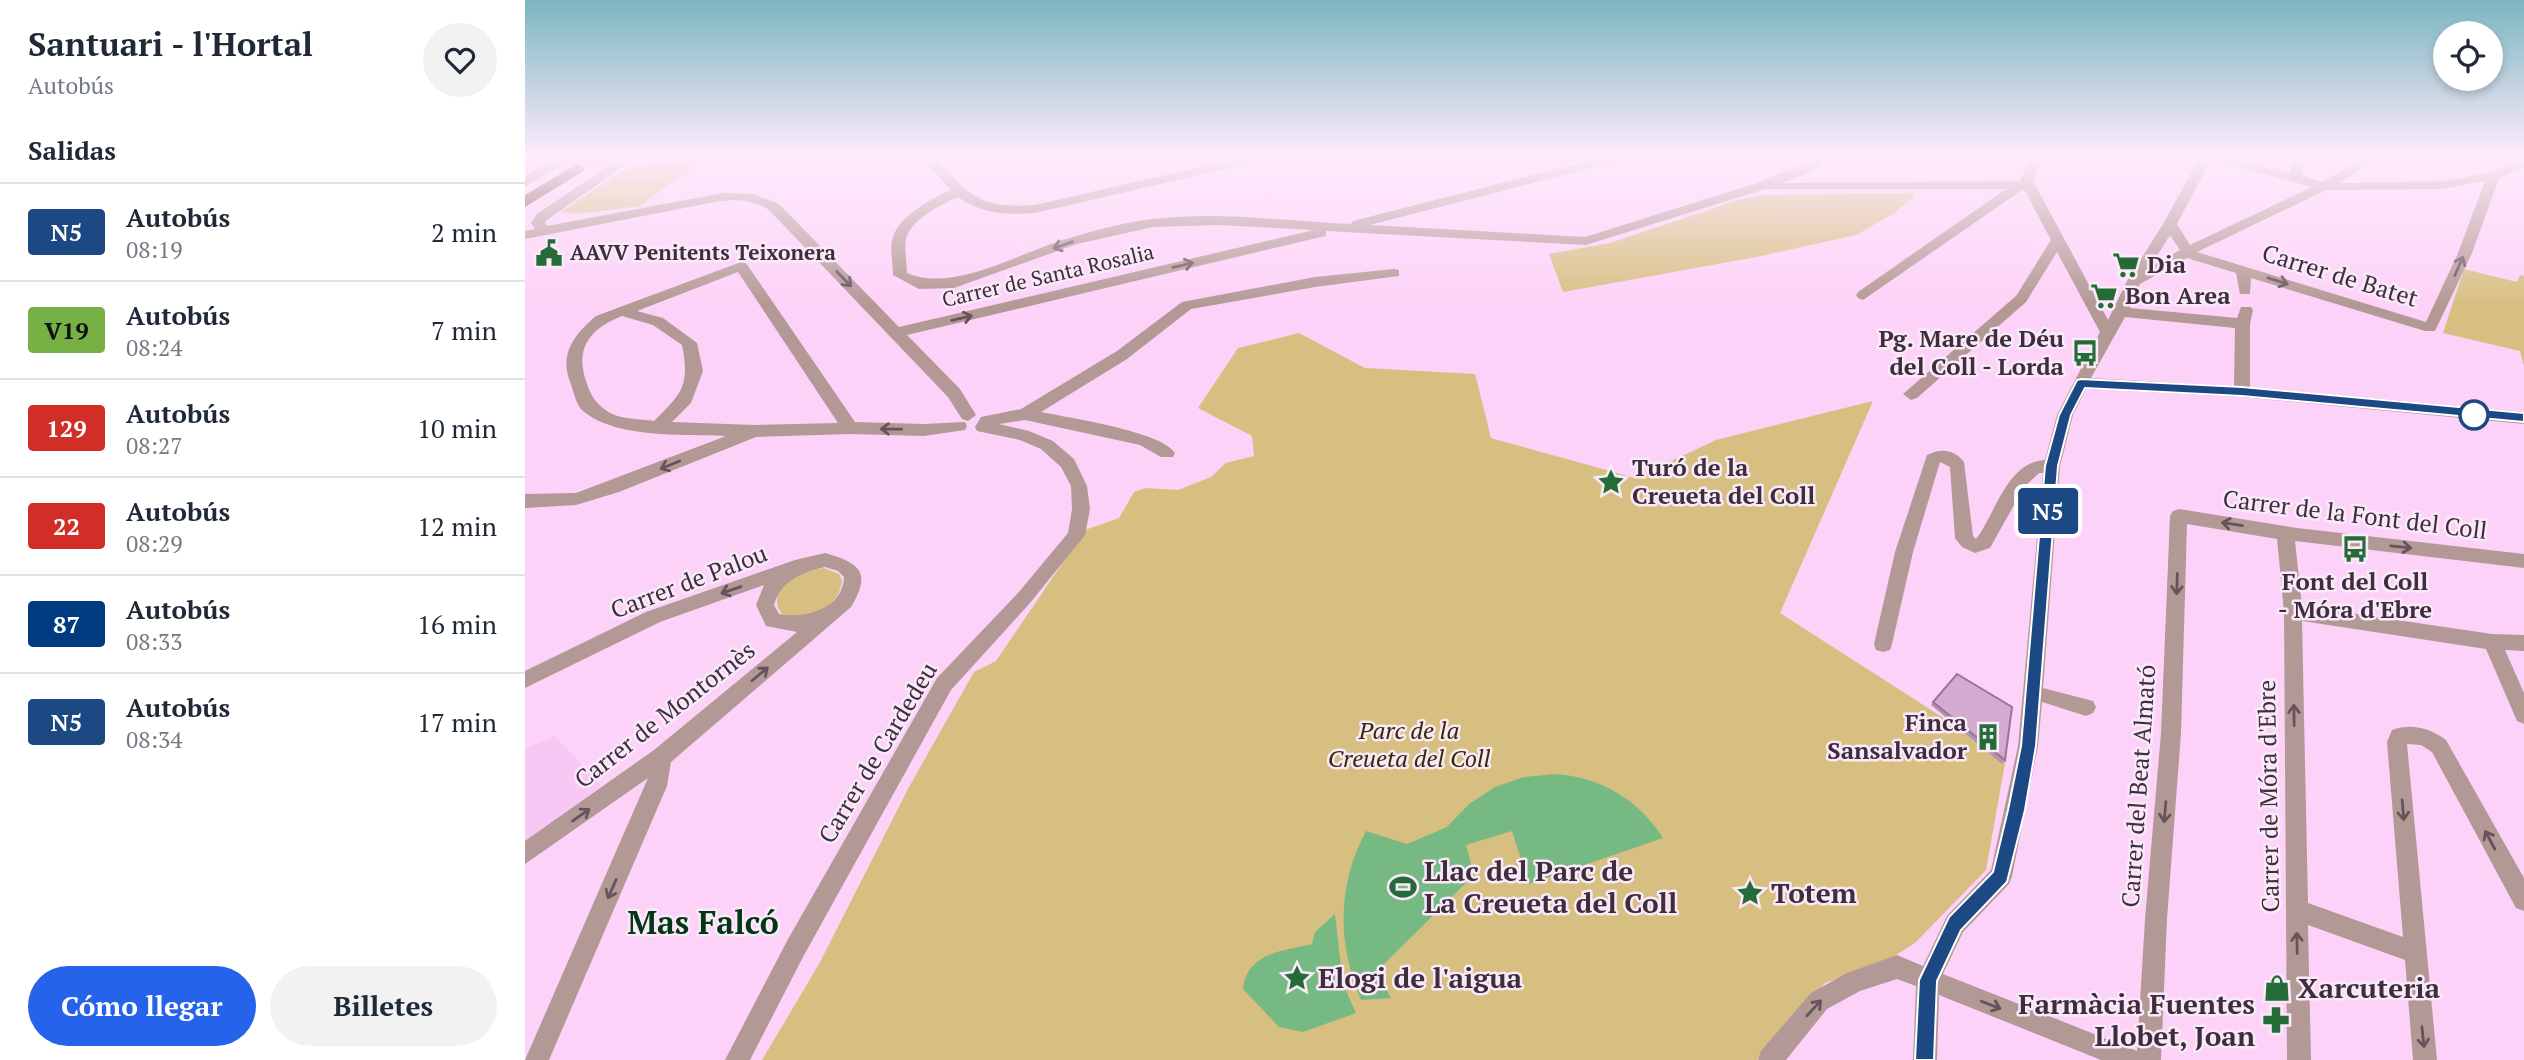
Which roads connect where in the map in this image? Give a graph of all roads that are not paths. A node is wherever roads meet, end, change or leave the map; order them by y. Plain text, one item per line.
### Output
1 (556, 206) edge
2 (672, 206) edge
3 (774, 206) edge
4 (930, 206) edge
5 (980, 206) edge
6 (1039, 206) edge
7 (1424, 206) edge
8 (1697, 206) edge
9 (1996, 206) edge
10 (2037, 206) edge
11 (2179, 206) edge
12 (2281, 206) edge
13 (2482, 206) edge
14 (2170, 224) junction
15 (1340, 228) junction
16 (543, 230) junction
17 (525, 234) edge
18 (2058, 240) junction
19 (2189, 254) junction
20 (2243, 270) junction
21 (1394, 273) dead end
22 (2134, 281) junction
23 (2245, 291) dead end
24 (1863, 295) dead end
25 (620, 311) junction
26 (2122, 312) junction
27 (2107, 332) junction
28 (895, 333) junction
29 (2081, 383) junction
30 (2242, 392) junction
31 (1911, 394) dead end
32 (2524, 418) edge
33 (964, 420) junction
34 (1024, 424) junction
35 (657, 426) junction
36 (849, 428) junction
37 (754, 431) junction
38 (1167, 453) dead end
39 (2052, 466) junction
40 (525, 501) edge
41 (2179, 516) joint
42 (2284, 533) junction
43 (2524, 561) edge
44 (795, 567) junction
45 (833, 612) junction
46 (2293, 612) junction
47 (2492, 642) junction
48 (2524, 643) edge
49 (1883, 644) dead end
50 (525, 680) edge
51 (2046, 695) dead end
52 (2086, 707) dead end
53 (2524, 715) edge
54 (661, 757) junction
55 (525, 854) edge
56 (2524, 900) edge
57 (2297, 910) junction
58 (2414, 952) junction
59 (1928, 980) junction
60 (537, 1060) edge
61 (737, 1060) edge
62 (1769, 1060) edge
63 (1925, 1060) edge
64 (2131, 1060) edge
65 (2149, 1060) edge
66 (2299, 1060) edge
67 (2425, 1060) edge

1 - 16 street
16 -> 2 street
3 -> 28 street
15 -> 4 street
5 - 6 street
7 - 15 street, Carrer de Santa Rosalia
8 - 15 street
9 - 24 street
10 - 18 street
11 - 14 street
12 - 19 street
20 -> 13 street, Carrer de Batet
14 - 19 street
14 - 22 street
28 -> 15 street, Carrer de Santa Rosalia
16 - 17 street
18 - 27 street
18 - 31 street
19 - 20 street, Carrer de Batet
19 - 22 street
20 - 23 street
21 - 34 street
22 - 26 street
25 - 35 street
25 - 35 street
25 - 36 street
26 - 27 street
26 - 30 street
27 - 29 street
28 - 33 street
29 - 30 street
29 - 39 street
30 - 32 street
33 - 34 street, Carrer de Cardedeu
33 -> 36 street
34 - 38 street
34 - 61 street, Carrer de Cardedeu
35 - 37 street
36 - 37 street
37 -> 40 street
39 - 49 street
39 - 59 street
42 -> 41 street, Carrer de la Font del Coll
41 -> 65 street, Carrer del Beat Almató
42 -> 43 street, Carrer de la Font del Coll
42 - 46 street, Carrer de Móra d'Ebre
44 - 45 street
44 - 45 street
44 -> 50 street, Carrer de Palou
54 -> 45 street, Carrer de Montornès
46 - 47 street
57 -> 46 street, Carrer de Móra d'Ebre
47 - 48 street
47 - 53 street
51 - 52 street
55 -> 54 street, Carrer de Montornès
54 -> 60 street
56 -> 58 street
57 - 58 street
66 -> 57 street, Carrer de Móra d'Ebre
58 -> 67 street
62 -> 59 street
59 - 63 street
59 -> 64 street

